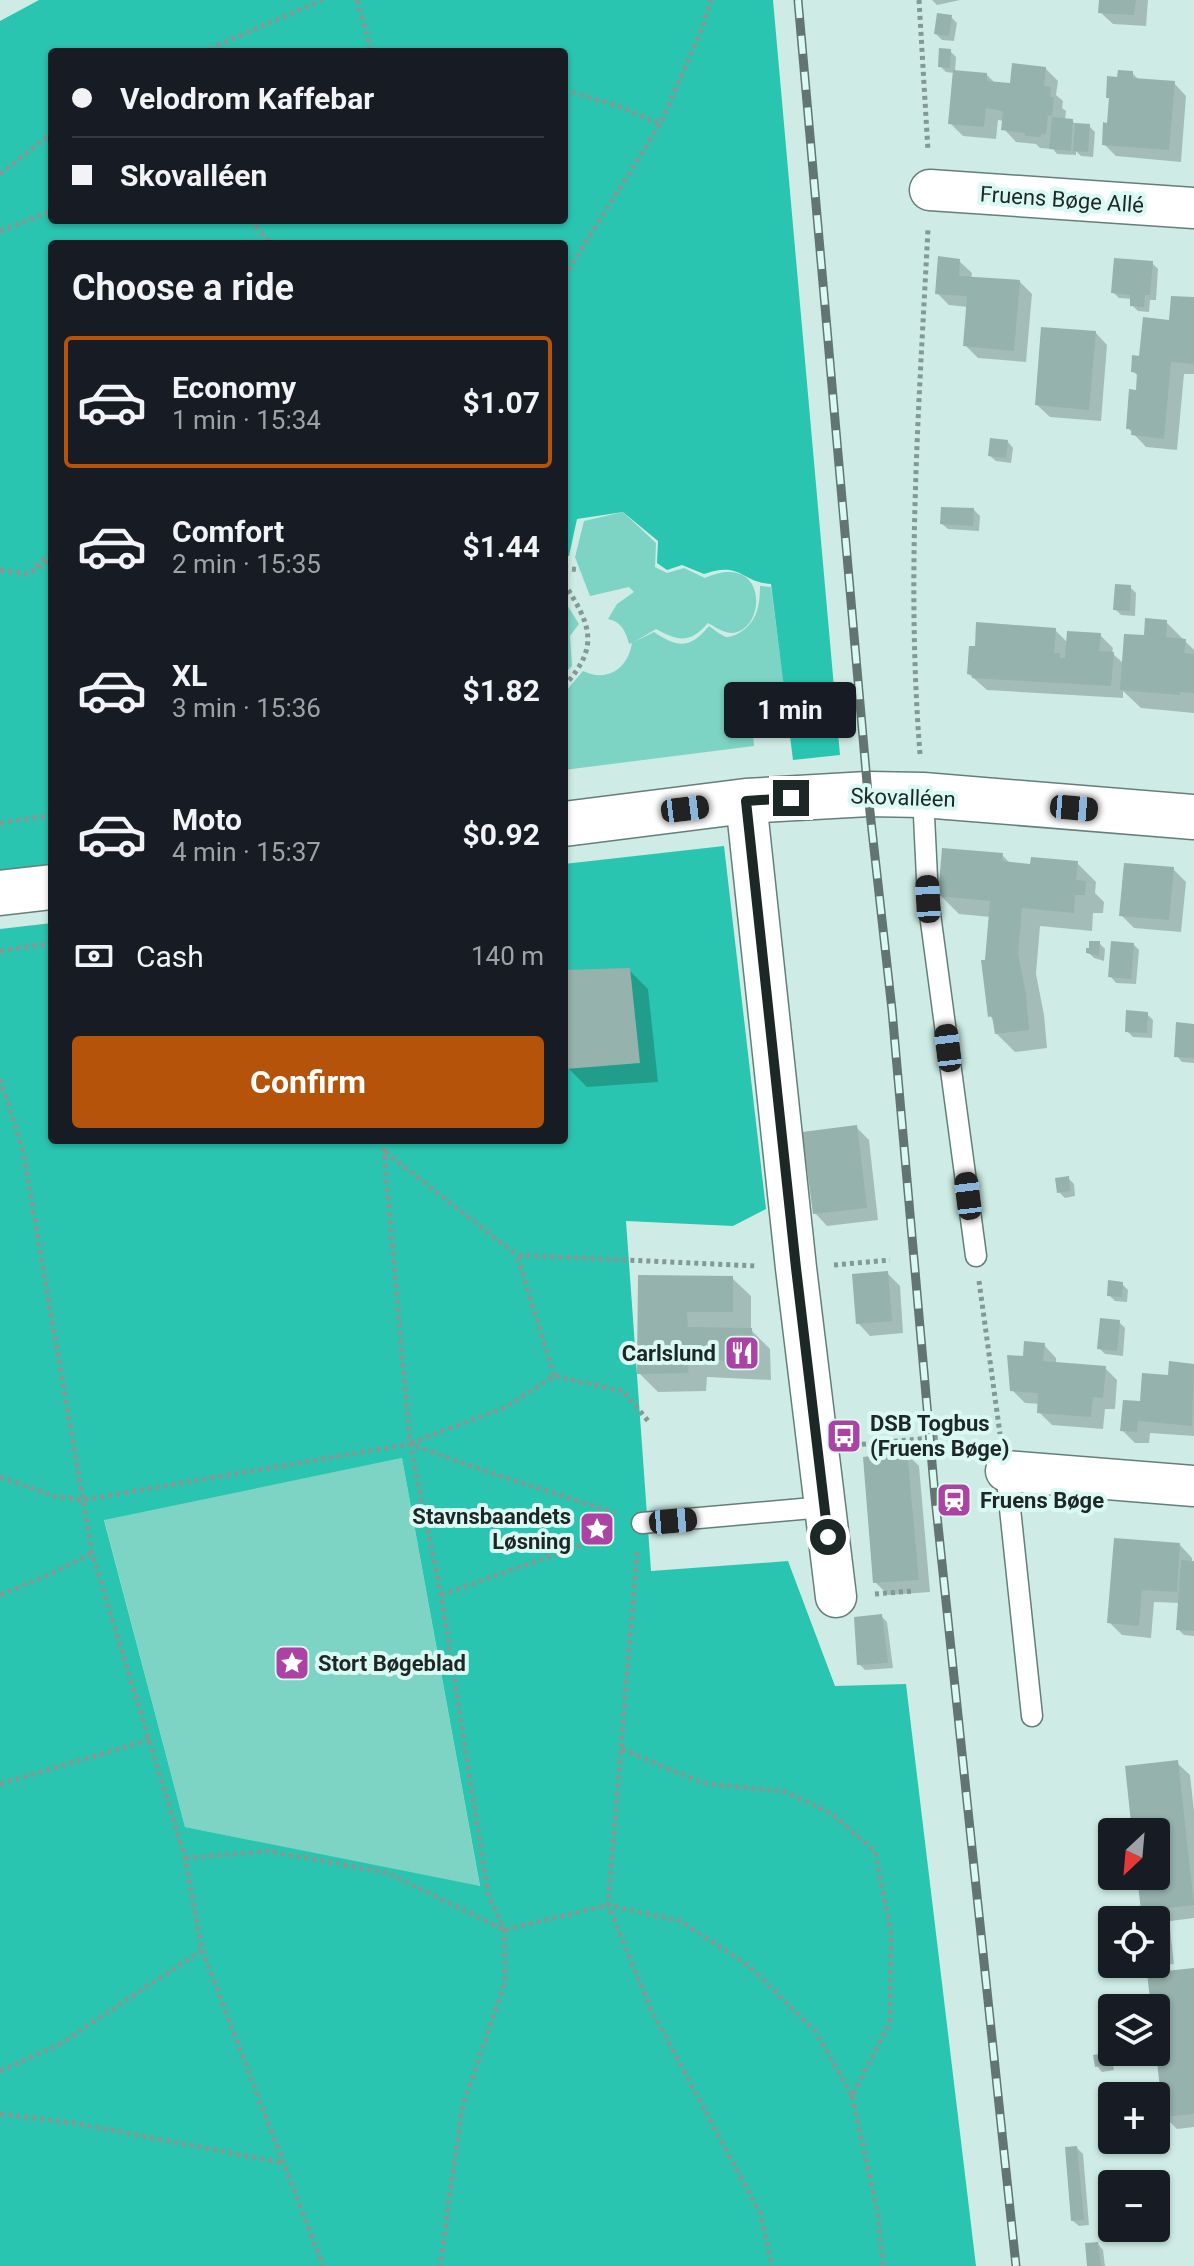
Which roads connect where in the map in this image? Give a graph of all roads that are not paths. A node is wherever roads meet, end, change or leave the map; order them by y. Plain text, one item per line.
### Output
1 (930, 190) road end
2 (1194, 208) edge
3 (923, 795) junction
4 (746, 801) junction
5 (1194, 817) edge
6 (568, 823) edge
7 (48, 887) edge
8 (0, 893) edge
9 (976, 1256) road end
10 (1006, 1471) joint
11 (1194, 1486) edge
12 (824, 1507) junction
13 (642, 1523) road end
14 (836, 1597) dead end
15 (1032, 1716) dead end

1 - 2 street, Fruens Bøge Allé
3 - 4 street, Skovalléen
3 - 5 street, Skovalléen
3 - 9 lane
4 - 6 street, Skovalléen
4 - 12 street
7 - 8 street
10 - 11 street
10 - 15 lane
12 - 13 lane
12 - 14 street

